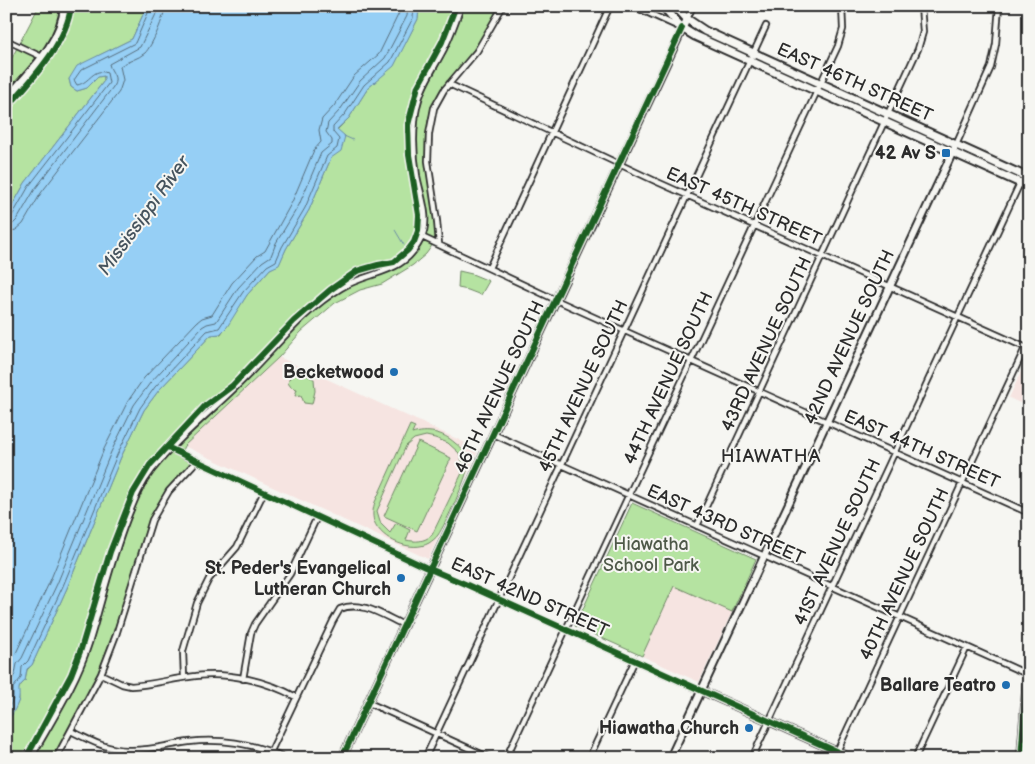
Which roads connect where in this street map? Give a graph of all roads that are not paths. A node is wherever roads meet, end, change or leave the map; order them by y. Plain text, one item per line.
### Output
1 (64, 6) edge
2 (461, 6) edge
3 (503, 6) edge
4 (610, 6) edge
5 (633, 6) edge
6 (664, 6) edge
7 (676, 6) edge
8 (689, 6) edge
9 (693, 6) edge
10 (842, 6) edge
11 (921, 6) edge
12 (999, 6) edge
13 (687, 19) junction
14 (766, 26) dead end
15 (682, 28) junction
16 (6, 40) edge
17 (753, 52) junction
18 (42, 57) junction
19 (749, 60) junction
20 (820, 83) junction
21 (449, 84) junction
22 (816, 91) junction
23 (6, 99) edge
24 (888, 114) junction
25 (884, 121) junction
26 (553, 133) junction
27 (956, 145) junction
28 (952, 152) junction
29 (619, 164) junction
30 (1026, 177) edge
31 (1020, 183) junction
32 (1029, 187) edge
33 (686, 195) junction
34 (754, 225) junction
35 (422, 237) junction
36 (439, 244) junction
37 (822, 256) junction
38 (489, 268) junction
39 (890, 286) junction
40 (556, 300) junction
41 (958, 317) junction
42 (624, 330) junction
43 (1027, 348) edge
44 (691, 360) junction
45 (759, 390) junction
46 (827, 421) junction
47 (493, 434) junction
48 (171, 449) junction
49 (895, 452) junction
50 (196, 460) junction
51 (561, 465) junction
52 (962, 482) junction
53 (264, 492) junction
54 (629, 495) junction
55 (1029, 512) edge
56 (316, 517) junction
57 (696, 526) junction
58 (764, 556) junction
59 (431, 570) junction
60 (832, 587) junction
61 (498, 599) junction
62 (899, 617) junction
63 (404, 625) junction
64 (566, 630) junction
65 (967, 647) junction
66 (1029, 654) edge
67 (635, 660) junction
68 (101, 674) junction
69 (1028, 675) edge
70 (184, 678) junction
71 (243, 679) junction
72 (702, 691) junction
73 (296, 697) junction
74 (369, 703) junction
75 (769, 721) junction
76 (71, 731) junction
77 (436, 733) junction
78 (158, 749) junction
79 (271, 751) junction
80 (835, 754) edge
81 (31, 758) edge
82 (56, 758) edge
83 (160, 758) edge
84 (286, 758) edge
85 (342, 758) edge
86 (424, 758) edge
87 (490, 758) edge
88 (506, 758) edge
89 (588, 758) edge
90 (670, 758) edge
91 (752, 758) edge
92 (851, 758) edge
93 (915, 758) edge
94 (1021, 758) edge

1 - 18 street
2 - 35 street
3 - 21 street
4 - 26 street
5 - 15 street, EAST 46TH STREET
6 - 15 main road, EAST 46TH STREET
7 - 8 street
7 - 13 main road, EAST 46TH STREET
9 - 13 street, 46TH AVENUE SOUTH
10 - 20 street, 44TH AVENUE SOUTH
11 - 24 street, 43RD AVENUE SOUTH
12 - 27 street, 42ND AVENUE SOUTH
13 - 15 street, 46TH AVENUE SOUTH
13 - 17 main road, EAST 46TH STREET
14 - 17 street, 45TH AVENUE SOUTH
15 - 19 main road, EAST 46TH STREET
15 - 29 street, 46TH AVENUE SOUTH
16 - 18 street
17 - 19 street, 45TH AVENUE SOUTH
17 - 20 main road, EAST 46TH STREET
18 - 23 street
19 - 22 main road, EAST 46TH STREET
19 - 33 street, 45TH AVENUE SOUTH
20 - 22 street, 44TH AVENUE SOUTH
20 - 24 main road, EAST 46TH STREET
21 - 26 street, EAST 45TH STREET
21 - 36 street
22 - 25 main road, EAST 46TH STREET
22 - 34 street, 44TH AVENUE SOUTH
24 - 25 street, 43RD AVENUE SOUTH
24 - 27 main road, EAST 46TH STREET
25 - 28 main road, EAST 46TH STREET
25 - 37 street, 43RD AVENUE SOUTH
26 - 29 street, EAST 45TH STREET
26 - 38 street
27 - 28 street, 42ND AVENUE SOUTH
27 - 30 main road, EAST 46TH STREET
28 - 31 main road, EAST 46TH STREET
28 - 39 street, 42ND AVENUE SOUTH
29 - 33 street, EAST 45TH STREET
29 - 40 street, 46TH AVENUE SOUTH
30 - 31 street, 41ST AVENUE SOUTH
31 - 32 main road, EAST 46TH STREET
31 - 41 street, 41ST AVENUE SOUTH
33 - 34 street, EAST 45TH STREET
33 - 42 street, 45TH AVENUE SOUTH
34 - 37 street, EAST 45TH STREET
34 - 44 street, 44TH AVENUE SOUTH
35 - 36 street, EAST 44TH STREET
35 - 48 street
36 - 38 street, EAST 44TH STREET
37 - 39 street, EAST 45TH STREET
37 - 45 street, 43RD AVENUE SOUTH
38 - 40 street, EAST 44TH STREET
39 - 41 street, EAST 45TH STREET
39 - 46 street, 42ND AVENUE SOUTH
40 - 42 street, EAST 44TH STREET
40 - 47 street, 46TH AVENUE SOUTH
41 - 43 street, EAST 45TH STREET
41 - 49 street, 41ST AVENUE SOUTH
42 - 44 street, EAST 44TH STREET
42 - 51 street, 45TH AVENUE SOUTH
43 - 52 street, 40TH AVENUE SOUTH
44 - 45 street, EAST 44TH STREET
44 - 54 street, 44TH AVENUE SOUTH
45 - 46 street, EAST 44TH STREET
45 - 57 street, 43RD AVENUE SOUTH
46 - 49 street, EAST 44TH STREET
46 - 58 street, 42ND AVENUE SOUTH
47 - 51 street, EAST 43RD STREET
47 - 59 street, 46TH AVENUE SOUTH
48 - 50 street, EAST 42ND STREET
48 - 81 street
49 - 52 street, EAST 44TH STREET
49 - 60 street, 41ST AVENUE SOUTH
50 - 53 street, EAST 42ND STREET
50 - 68 street
51 - 54 street, EAST 43RD STREET
51 - 61 street, 45TH AVENUE SOUTH
52 - 55 street, EAST 44TH STREET
52 - 62 street, 40TH AVENUE SOUTH
53 - 56 street, EAST 42ND STREET
53 - 70 street
54 - 57 street, EAST 43RD STREET
54 - 64 street, 44TH AVENUE SOUTH
56 - 59 street, EAST 42ND STREET
56 - 71 street
57 - 58 street, EAST 43RD STREET
58 - 60 street, EAST 43RD STREET
58 - 72 street, 42ND AVENUE SOUTH
59 - 61 street, EAST 42ND STREET
59 - 63 street, 46TH AVENUE SOUTH
60 - 62 street, EAST 43RD STREET
60 - 75 street, 41ST AVENUE SOUTH
61 - 64 street, EAST 42ND STREET
61 - 77 street, 45TH AVENUE SOUTH
62 - 65 street, EAST 43RD STREET
62 - 80 street, 40TH AVENUE SOUTH
63 - 73 street
63 - 74 street, 46TH AVENUE SOUTH
64 - 67 street, EAST 42ND STREET
64 - 88 street, 44TH AVENUE SOUTH
65 - 69 street, EAST 43RD STREET
65 - 93 street
66 - 69 street
67 - 72 street, EAST 42ND STREET
67 - 89 street
68 - 70 street
68 - 76 street
69 - 94 street
70 - 71 street
71 - 73 street
72 - 75 street, EAST 42ND STREET
72 - 90 street, 42ND AVENUE SOUTH
73 - 79 street
74 - 77 street
74 - 85 street, 46TH AVENUE SOUTH
75 - 80 street, EAST 42ND STREET
75 - 91 street, 41ST AVENUE SOUTH
76 - 78 street
76 - 82 street
77 - 86 street, 45TH AVENUE SOUTH
77 - 87 street
78 - 79 street
78 - 83 street
79 - 84 street
80 - 92 street, EAST 42ND STREET

